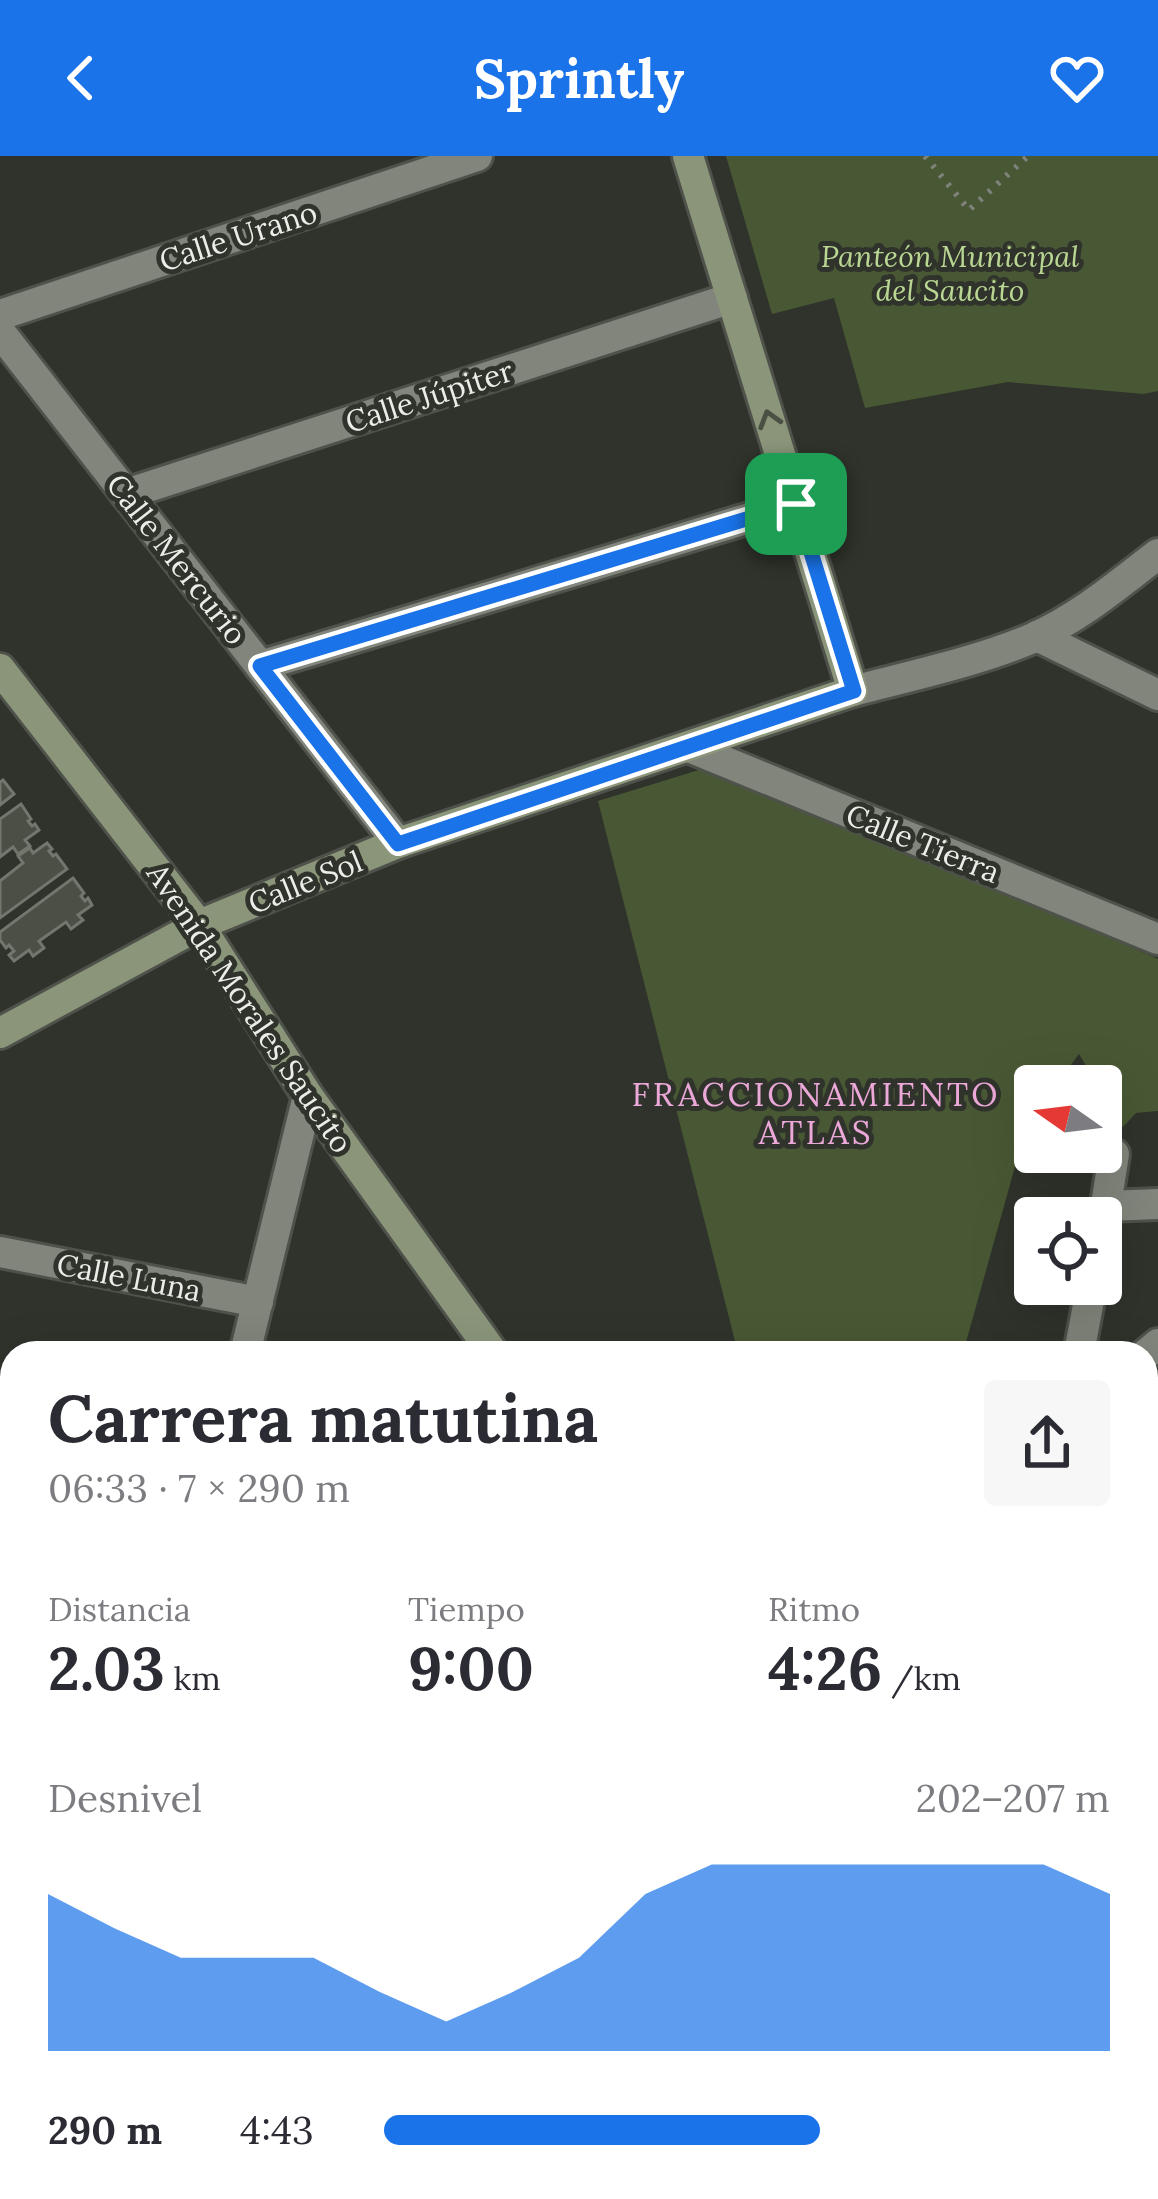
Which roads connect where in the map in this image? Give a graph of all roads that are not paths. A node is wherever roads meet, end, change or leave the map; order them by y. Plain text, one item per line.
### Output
1 (477, 156) edge
2 (688, 156) edge
3 (732, 298) junction
4 (0, 315) edge
5 (0, 332) edge
6 (126, 494) junction
7 (796, 504) junction
8 (1158, 554) edge
9 (1037, 636) junction
10 (260, 666) junction
11 (0, 670) edge
12 (854, 691) junction
13 (1158, 695) edge
14 (689, 747) junction
15 (398, 844) junction
16 (200, 925) junction
17 (1158, 939) edge
18 (4, 1024) edge
19 (308, 1096) junction
20 (1158, 1204) edge
21 (1122, 1205) edge
22 (0, 1252) edge
23 (258, 1302) junction
24 (1088, 1305) edge
25 (248, 1341) edge
26 (484, 1341) edge
27 (1081, 1341) edge

1 - 4 street, Calle Urano
2 - 3 main road
3 - 6 street, Calle Júpiter
7 -> 3 main road
5 - 6 street, Calle Mercurio
6 - 10 street, Calle Mercurio
7 - 10 street
7 - 12 main road
8 - 9 street, Calle Sol
9 - 12 street, Calle Sol
9 - 13 street
10 - 15 street, Calle Mercurio
11 - 16 main road, Avenida Morales Saucito
12 - 14 main road, Calle Sol
14 - 15 main road, Calle Sol
14 - 17 street, Calle Tierra
15 - 16 main road, Calle Sol
16 - 18 main road, Calle Sol
16 - 19 main road, Avenida Morales Saucito
19 - 23 street
19 - 26 main road, Avenida Morales Saucito
20 - 21 street
22 - 23 street, Calle Luna
23 - 25 street
24 - 27 street

